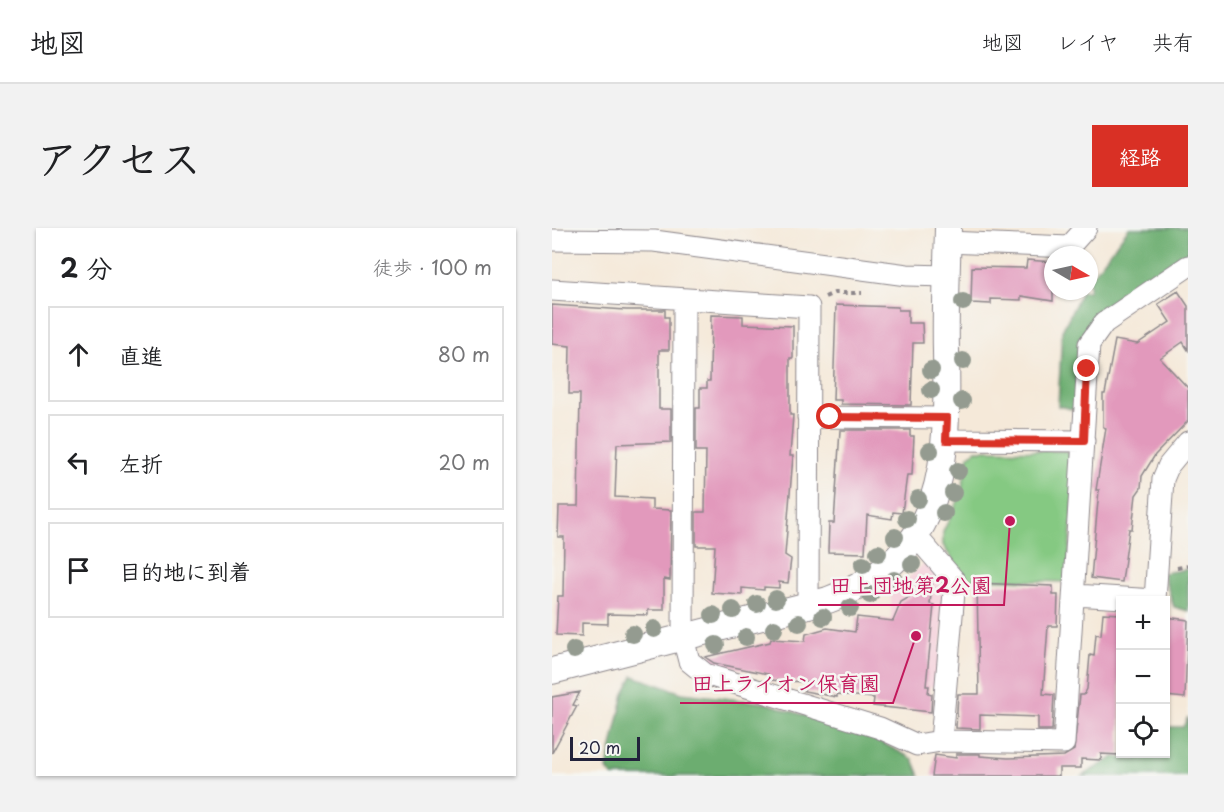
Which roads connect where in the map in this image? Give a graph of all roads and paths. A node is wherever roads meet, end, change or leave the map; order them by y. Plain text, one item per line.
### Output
1 (1086, 228) edge
2 (653, 235) edge
3 (947, 235) edge
4 (552, 240) edge
5 (1188, 266) edge
6 (946, 276) junction
7 (552, 290) edge
8 (684, 299) junction
9 (808, 417) junction
10 (946, 429) junction
11 (1084, 441) junction
12 (1188, 442) edge
13 (916, 536) junction
14 (1075, 595) junction
15 (1155, 596) edge
16 (1116, 598) edge
17 (808, 605) junction
18 (683, 638) junction
19 (552, 671) edge
20 (941, 741) junction

1 - 3 street
2 - 4 street
2 - 6 street
3 - 6 street
5 - 11 street
6 - 10 street
7 - 8 street
8 - 9 street
8 - 18 street
9 - 10 street
9 - 17 street
10 - 11 street
10 - 13 street
11 - 14 street
12 - 15 street
13 - 17 street
13 - 20 street
14 - 16 street
14 - 20 street
17 - 18 street
18 - 19 street
18 - 20 street

